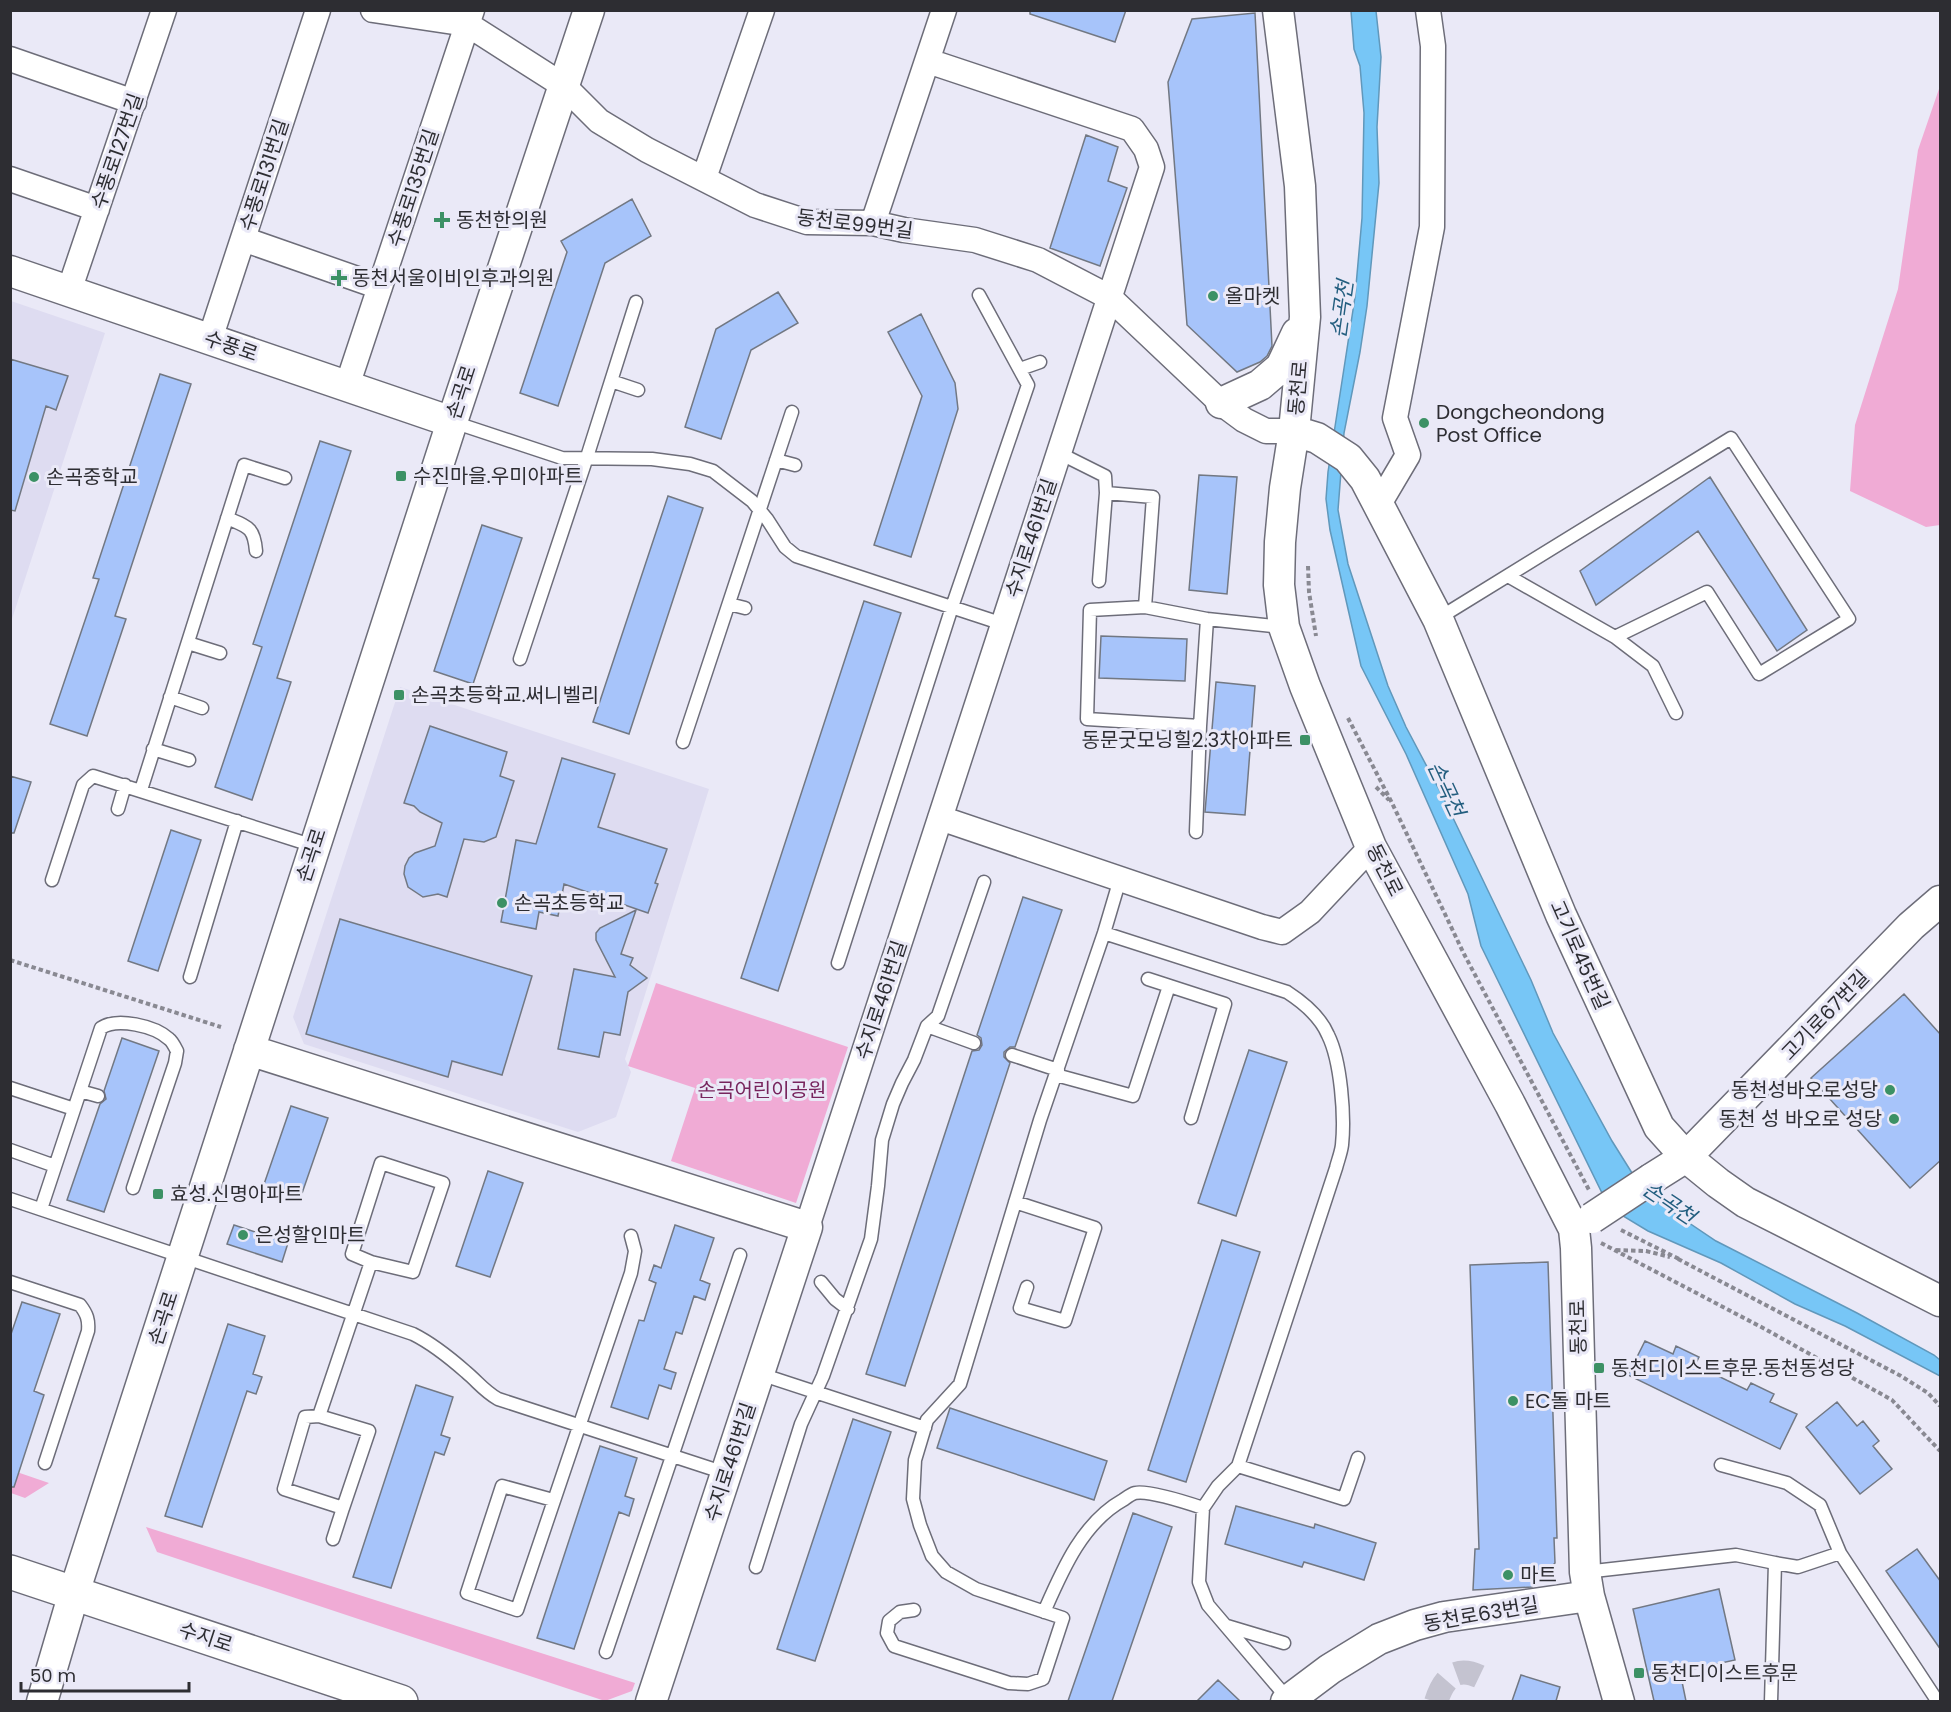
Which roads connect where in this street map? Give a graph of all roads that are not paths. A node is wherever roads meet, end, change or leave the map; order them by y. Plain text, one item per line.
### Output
1 (164, 10) edge
2 (318, 10) edge
3 (373, 10) edge
4 (589, 10) edge
5 (762, 10) edge
6 (944, 10) edge
7 (1278, 10) edge
8 (1428, 10) edge
9 (469, 17) edge
10 (10, 59) edge
11 (928, 61) junction
12 (564, 86) junction
13 (134, 102) junction
14 (704, 178) junction
15 (10, 179) edge
16 (97, 209) junction
17 (873, 223) junction
18 (243, 239) junction
19 (10, 271) edge
20 (380, 287) junction
21 (69, 291) junction
22 (979, 295) dead end
23 (1109, 297) junction
24 (636, 302) dead end
25 (1305, 317) junction
26 (210, 339) junction
27 (1040, 362) dead end
28 (1020, 369) junction
29 (611, 381) junction
30 (347, 386) junction
31 (638, 390) dead end
32 (1221, 403) junction
33 (792, 412) dead end
34 (452, 422) junction
35 (1294, 431) junction
36 (1059, 453) junction
37 (587, 457) junction
38 (776, 460) junction
39 (795, 465) dead end
40 (285, 478) dead end
41 (1372, 491) junction
42 (1106, 493) junction
43 (760, 511) junction
44 (227, 518) junction
45 (256, 551) dead end
46 (1508, 576) junction
47 (1099, 581) dead end
48 (729, 604) junction
49 (952, 607) junction
50 (1145, 607) junction
51 (745, 608) dead end
52 (1207, 619) junction
53 (1438, 619) junction
54 (1003, 624) junction
55 (1284, 627) junction
56 (1615, 637) junction
57 (188, 643) junction
58 (220, 653) dead end
59 (520, 659) dead end
60 (170, 697) junction
61 (202, 708) dead end
62 (1676, 713) dead end
63 (1200, 726) junction
64 (683, 742) dead end
65 (153, 749) junction
66 (189, 760) dead end
67 (125, 785) junction
68 (141, 790) junction
69 (118, 810) dead end
70 (940, 818) junction
71 (237, 821) junction
72 (1196, 832) dead end
73 (314, 846) junction
74 (1371, 847) junction
75 (1120, 879) junction
76 (52, 880) dead end
77 (984, 882) dead end
78 (1941, 901) edge
79 (1104, 933) junction
80 (838, 963) dead end
81 (190, 977) dead end
82 (1148, 979) dead end
83 (1169, 986) junction
84 (927, 1026) junction
85 (974, 1043) dead end
86 (249, 1050) junction
87 (1012, 1055) dead end
88 (1057, 1072) junction
89 (10, 1088) edge
90 (80, 1091) junction
91 (98, 1096) dead end
92 (74, 1109) junction
93 (144, 1110) dead end
94 (158, 1114) junction
95 (1191, 1118) dead end
96 (10, 1150) edge
97 (1686, 1157) junction
98 (55, 1166) junction
99 (133, 1188) dead end
100 (1015, 1202) junction
101 (12, 1204) edge
102 (41, 1209) junction
103 (1592, 1216) junction
104 (807, 1227) junction
105 (631, 1236) dead end
106 (740, 1255) dead end
107 (183, 1256) junction
108 (371, 1262) junction
109 (10, 1282) edge
110 (821, 1282) dead end
111 (1028, 1287) dead end
112 (1941, 1301) edge
113 (848, 1309) junction
114 (354, 1314) junction
115 (759, 1373) junction
116 (816, 1391) junction
117 (319, 1416) junction
118 (578, 1425) junction
119 (925, 1428) junction
120 (674, 1456) junction
121 (1358, 1458) dead end
122 (45, 1463) dead end
123 (1721, 1465) dead end
124 (1238, 1466) junction
125 (726, 1473) junction
126 (553, 1500) junction
127 (343, 1508) junction
128 (1203, 1508) junction
129 (333, 1539) dead end
130 (1840, 1553) junction
131 (1775, 1563) junction
132 (756, 1567) dead end
133 (10, 1572) edge
134 (1587, 1584) junction
135 (74, 1593) junction
136 (914, 1610) dead end
137 (1044, 1612) junction
138 (1226, 1626) junction
139 (1284, 1643) dead end
140 (606, 1652) dead end
141 (42, 1701) edge
142 (399, 1701) edge
143 (651, 1701) edge
144 (1287, 1701) edge
145 (1619, 1701) edge
146 (1771, 1701) edge
147 (1938, 1701) edge

1 - 13 street, 수풍로127번길
2 - 18 street, 수풍로131번길
3 - 9 street, 동천로99번길
4 - 12 street, 손곡로
5 - 14 street
6 - 11 street
7 - 25 street, 동천로
8 - 41 street
9 - 12 street, 동천로99번길
9 - 20 street, 수풍로135번길
10 - 13 street
11 - 17 street
11 - 23 street, 수지로461번길
12 - 14 street, 동천로99번길
12 - 34 street, 손곡로
13 - 16 street, 수풍로127번길
14 - 17 street, 동천로99번길
15 - 16 street
16 - 21 street, 수풍로127번길
17 - 23 street, 동천로99번길
18 - 20 street
18 - 26 street, 수풍로131번길
19 - 21 street, 수풍로
20 - 30 street, 수풍로135번길
21 - 26 street, 수풍로
22 - 28 lane
23 - 32 street, 동천로99번길
23 - 36 street, 수지로461번길
24 - 29 lane
25 - 32 street
25 - 35 street, 동천로
26 - 30 street, 수풍로
27 - 28 lane
28 - 49 lane
29 - 31 lane
29 - 37 lane
30 - 34 street, 수풍로
32 - 35 street, 동천로99번길
33 - 38 lane
34 - 37 lane
34 - 73 street, 손곡로
35 - 41 street, 고기로45번길
35 - 55 street, 동천로
36 - 42 lane
36 - 54 street, 수지로461번길
37 - 43 lane
37 - 59 lane
38 - 39 lane
38 - 43 lane
40 - 44 lane
41 - 53 street, 고기로45번길
42 - 47 lane
42 - 50 lane
43 - 48 lane
43 - 49 lane
44 - 45 lane
44 - 57 lane
46 - 53 lane
46 - 56 lane
46 - 56 lane
48 - 51 lane
48 - 64 lane
49 - 54 lane
49 - 80 lane
50 - 52 lane
50 - 63 lane
52 - 55 lane
52 - 63 lane
53 - 97 street, 고기로45번길
54 - 70 street, 수지로461번길
55 - 74 street, 동천로
56 - 62 lane
57 - 58 lane
57 - 60 lane
60 - 61 lane
60 - 65 lane
63 - 72 lane
65 - 66 lane
65 - 68 lane
67 - 68 lane
67 - 69 lane
67 - 76 lane
68 - 71 lane
70 - 75 street
70 - 104 street, 수지로461번길
71 - 73 lane
71 - 81 lane
73 - 86 street, 손곡로
74 - 75 street
74 - 103 street, 동천로
75 - 79 lane
77 - 84 lane
78 - 97 street, 고기로67번길
79 - 88 lane
79 - 124 lane
82 - 83 lane
83 - 88 lane
83 - 95 lane
84 - 85 lane
84 - 113 lane
86 - 104 street
86 - 107 street, 손곡로
87 - 88 lane
88 - 100 lane
89 - 92 lane
90 - 91 lane
90 - 92 lane
90 - 94 lane
92 - 98 lane
93 - 94 lane
94 - 99 lane
96 - 98 lane
97 - 103 street, 고기로67번길, bridge
97 - 112 street, 고기로45번길
98 - 102 lane
100 - 111 lane
100 - 119 lane
101 - 102 lane
102 - 107 lane
103 - 134 street, 동천로
104 - 115 street, 수지로461번길
105 - 118 lane
106 - 120 lane
107 - 114 lane
107 - 135 street, 손곡로
108 - 108 lane
108 - 114 lane
109 - 122 lane
110 - 113 lane
113 - 116 lane
114 - 117 lane
114 - 118 lane
115 - 116 lane
115 - 125 street, 수지로461번길
116 - 119 lane
116 - 132 lane
117 - 127 lane
117 - 127 lane
118 - 120 lane
118 - 126 lane
119 - 137 lane
120 - 125 lane
120 - 140 lane
121 - 124 lane
123 - 130 lane
124 - 128 lane
125 - 143 street, 수지로461번길
126 - 126 lane
127 - 129 lane
128 - 137 lane
128 - 138 lane
130 - 131 lane
130 - 147 lane
131 - 134 lane
131 - 146 lane
133 - 135 main road, 수지로
134 - 144 street, 동천로63번길
134 - 145 street, 동천로
135 - 141 street, 손곡로
135 - 142 main road, 수지로
136 - 137 lane
138 - 139 lane
138 - 144 lane

